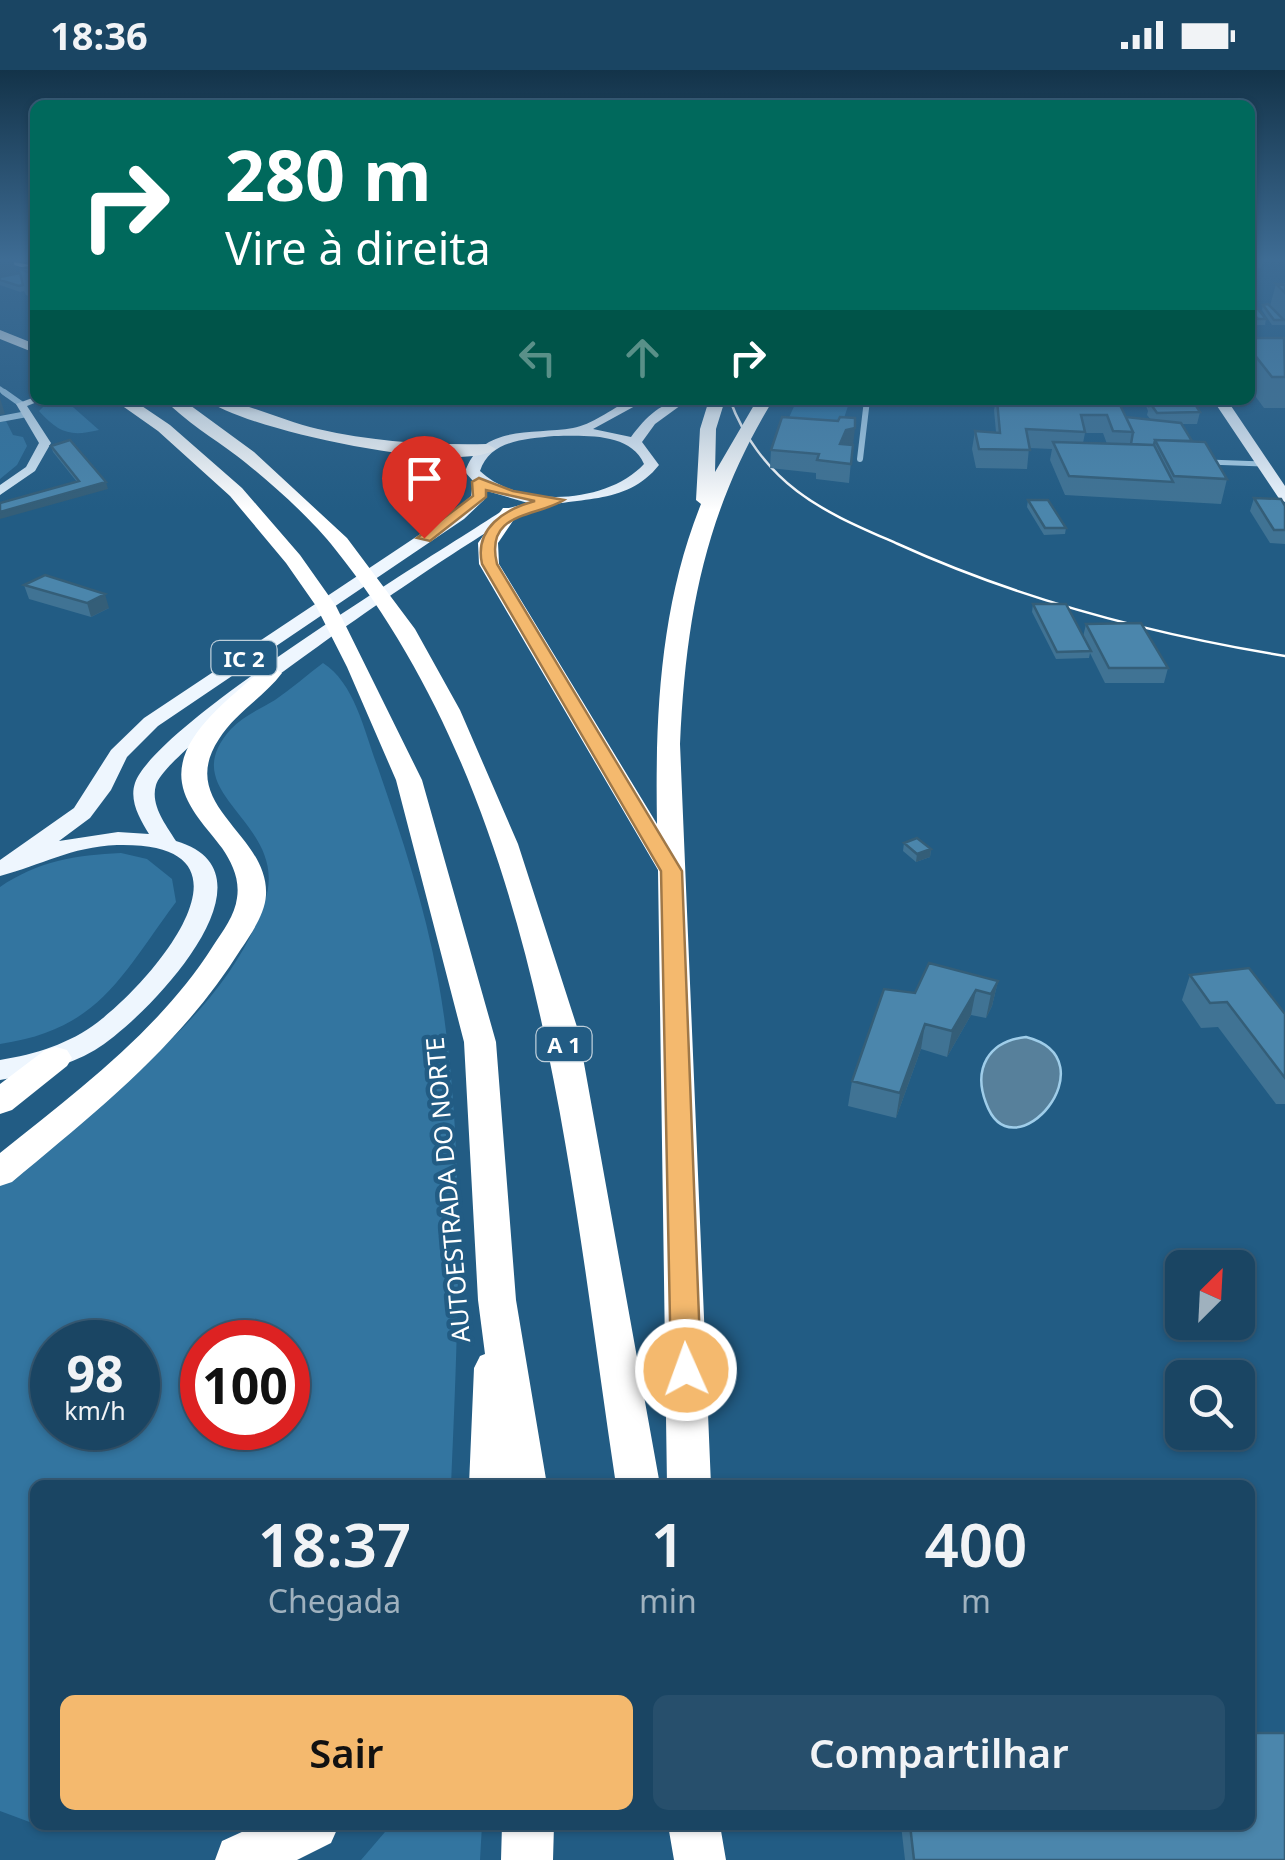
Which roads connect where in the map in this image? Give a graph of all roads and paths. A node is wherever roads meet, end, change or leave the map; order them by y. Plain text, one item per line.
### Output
1 (0, 389) edge
2 (30, 405) edge
3 (130, 405) edge
4 (181, 405) edge
5 (227, 405) edge
6 (629, 405) edge
7 (675, 405) edge
8 (715, 405) edge
9 (763, 405) edge
10 (866, 405) edge
11 (1223, 405) edge
12 (24, 409) junction
13 (0, 419) edge
14 (578, 432) junction
15 (634, 443) junction
16 (488, 448) junction
17 (860, 459) dead end
18 (1207, 462) edge
19 (1263, 464) junction
20 (479, 482) junction
21 (0, 491) edge
22 (1285, 497) edge
23 (557, 500) junction
24 (510, 512) junction
25 (704, 515) junction
26 (271, 673) junction
27 (167, 845) junction
28 (8, 863) edge
29 (672, 871) junction
30 (56, 1058) junction
31 (0, 1070) edge
32 (0, 1102) edge
33 (0, 1173) edge
34 (497, 1300) junction
35 (491, 1480) edge
36 (524, 1480) edge
37 (637, 1480) edge
38 (689, 1480) edge
39 (303, 1830) edge
40 (528, 1830) edge
41 (240, 1860) edge
42 (527, 1860) edge

1 - 12 street
2 - 12 street
3 - 34 highway, AUTOESTRADA DO NORTE
4 - 37 highway, A 1
5 - 16 highway
6 - 14 main road
7 - 15 main road
8 - 25 highway
9 - 25 highway
10 - 17 street
11 - 19 main road
12 - 13 street
12 - 21 street
14 - 15 main road
14 - 16 main road
15 - 23 main road
16 - 20 main road
18 - 19 lane
19 - 22 main road
20 - 23 main road
20 - 28 main road, IC 2
23 - 24 main road
24 - 26 main road
24 - 29 highway
25 - 29 highway
26 - 27 main road
26 - 33 highway
27 - 28 main road
27 - 30 main road
29 - 38 highway
30 - 31 main road
30 - 32 highway
34 - 35 highway
34 - 36 highway, AUTOESTRADA DO NORTE
39 - 41 highway
40 - 42 highway

